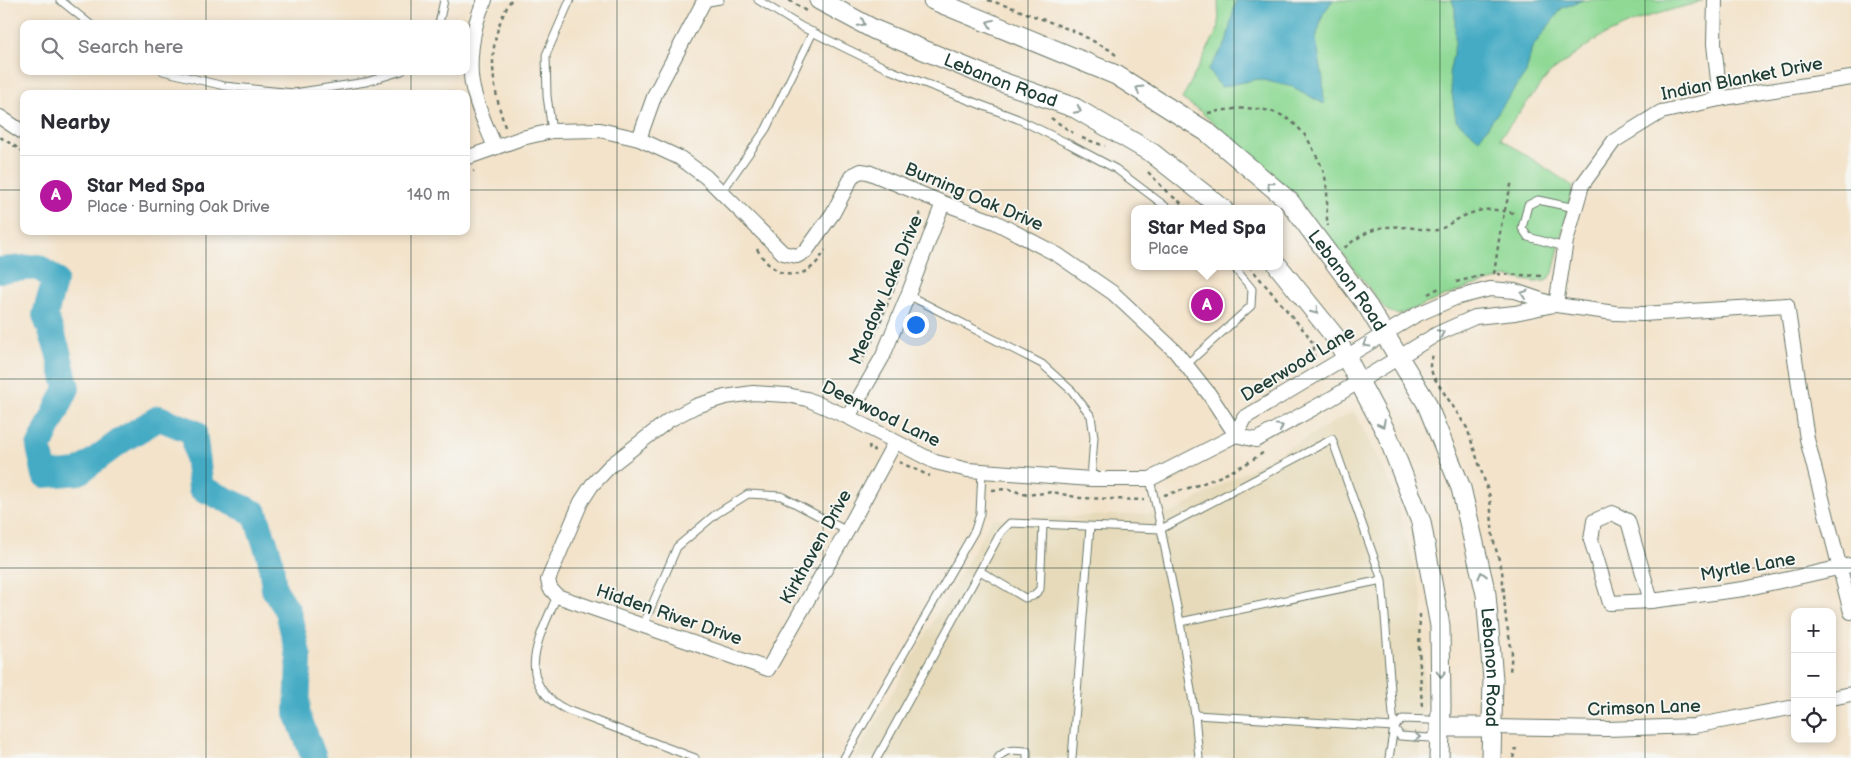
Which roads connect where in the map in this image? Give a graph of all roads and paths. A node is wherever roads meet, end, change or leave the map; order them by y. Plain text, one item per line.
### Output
1 (60, 0) edge
2 (444, 0) edge
3 (485, 0) edge
4 (511, 0) edge
5 (570, 0) edge
6 (720, 0) edge
7 (758, 0) edge
8 (819, 0) edge
9 (933, 0) edge
10 (1715, 0) edge
11 (703, 1) edge
12 (85, 20) edge
13 (440, 20) edge
14 (813, 32) junction
15 (179, 75) edge
16 (389, 75) edge
17 (1851, 78) edge
18 (264, 90) edge
19 (314, 90) edge
20 (1720, 99) junction
21 (0, 117) edge
22 (505, 127) dead end
23 (20, 131) edge
24 (552, 131) junction
25 (0, 137) edge
26 (639, 138) junction
27 (495, 147) junction
28 (20, 150) edge
29 (470, 156) edge
30 (1512, 181) dead end
31 (721, 193) junction
32 (943, 203) junction
33 (1164, 205) edge
34 (1218, 205) edge
35 (1575, 208) junction
36 (1505, 211) junction
37 (1526, 216) junction
38 (1565, 247) junction
39 (1344, 248) dead end
40 (1236, 270) edge
41 (1253, 270) edge
42 (1281, 270) edge
43 (1494, 274) dead end
44 (908, 295) junction
45 (1556, 305) junction
46 (1384, 334) junction
47 (1346, 356) junction
48 (1399, 357) junction
49 (1314, 361) dead end
50 (1186, 365) junction
51 (1359, 381) junction
52 (848, 416) junction
53 (1236, 435) junction
54 (895, 442) junction
55 (982, 471) junction
56 (1091, 479) junction
57 (1150, 479) junction
58 (1043, 525) junction
59 (1090, 527) junction
60 (1161, 529) junction
61 (847, 531) junction
62 (1845, 567) edge
63 (980, 571) junction
64 (1382, 580) junction
65 (557, 596) junction
66 (1651, 601) junction
67 (1851, 612) edge
68 (1420, 614) dead end
69 (1180, 622) junction
70 (643, 626) junction
71 (768, 669) joint
72 (1851, 694) edge
73 (1836, 697) edge
74 (1791, 709) edge
75 (1423, 713) dead end
76 (1195, 715) junction
77 (1440, 727) junction
78 (1493, 727) junction
79 (1394, 728) junction
80 (1516, 748) dead end
81 (695, 758) edge
82 (844, 758) edge
83 (877, 758) edge
84 (998, 758) edge
85 (1027, 758) edge
86 (1072, 758) edge
87 (1198, 758) edge
88 (1389, 758) edge
89 (1439, 758) edge
90 (1491, 758) edge
91 (1513, 758) edge

1 - 12 lane
2 - 13 lane
3 - 27 street
4 - 22 path
5 - 24 lane
6 - 11 lane
7 - 14 lane
8 -> 34 main road, Lebanon Road
46 -> 9 main road, Lebanon Road
10 - 20 street
11 - 26 street
14 - 31 lane
14 - 33 lane
15 - 18 lane
16 - 19 lane
17 - 20 street, Indian Blanket Drive
20 - 35 street, Indian Blanket Drive
21 - 23 street
24 - 26 street
24 - 27 street
25 - 28 path
26 - 31 street
27 - 29 street
30 - 36 path
31 - 32 street, Burning Oak Drive
32 - 44 street, Meadow Lake Drive
32 - 50 street, Burning Oak Drive
35 - 37 lane
35 - 38 street, Indian Blanket Drive
36 - 37 path
36 - 39 path
36 - 43 path
37 - 38 lane
38 - 45 street, Indian Blanket Drive
40 - 50 lane
41 - 49 path
42 -> 47 main road
44 - 52 street, Meadow Lake Drive
44 - 56 lane
45 -> 46 street, Deerwood Lane
48 -> 45 street, Deerwood Lane
45 - 62 street, Deerwood Lane
46 -> 47 street, Deerwood Lane
46 - 48 main road, Lebanon Road
47 - 51 main road
47 - 53 street, Deerwood Lane
48 - 51 street, Deerwood Lane
78 -> 48 main road, Lebanon Road
50 - 53 street, Burning Oak Drive
53 -> 51 street, Deerwood Lane
51 -> 77 main road
52 - 54 street, Deerwood Lane
52 - 65 street, Deerwood Lane
53 - 57 street, Deerwood Lane
54 - 55 street, Deerwood Lane
54 - 61 street, Kirkhaven Drive
55 - 56 street, Deerwood Lane
55 - 82 lane
56 - 57 street, Deerwood Lane
57 - 60 lane
58 - 59 lane
58 - 63 lane
58 - 63 lane
59 - 60 lane
59 - 86 lane
60 - 64 lane
60 - 69 lane
61 - 70 lane
61 - 71 street, Kirkhaven Drive
62 - 66 street, Myrtle Lane
62 - 67 street
63 - 83 lane
64 - 69 lane
64 - 79 lane
65 - 70 street, Hidden River Drive
65 - 81 lane
66 - 66 street, Myrtle Lane
68 - 75 path
69 - 76 lane
70 - 71 street, Hidden River Drive
72 - 73 street
74 - 78 street, Crimson Lane
76 - 79 lane
76 - 87 lane
77 - 78 main road
77 - 79 lane
79 -> 77 lane
77 - 89 main road
78 - 90 main road, Lebanon Road
79 - 88 lane
80 - 91 path
84 - 85 lane

